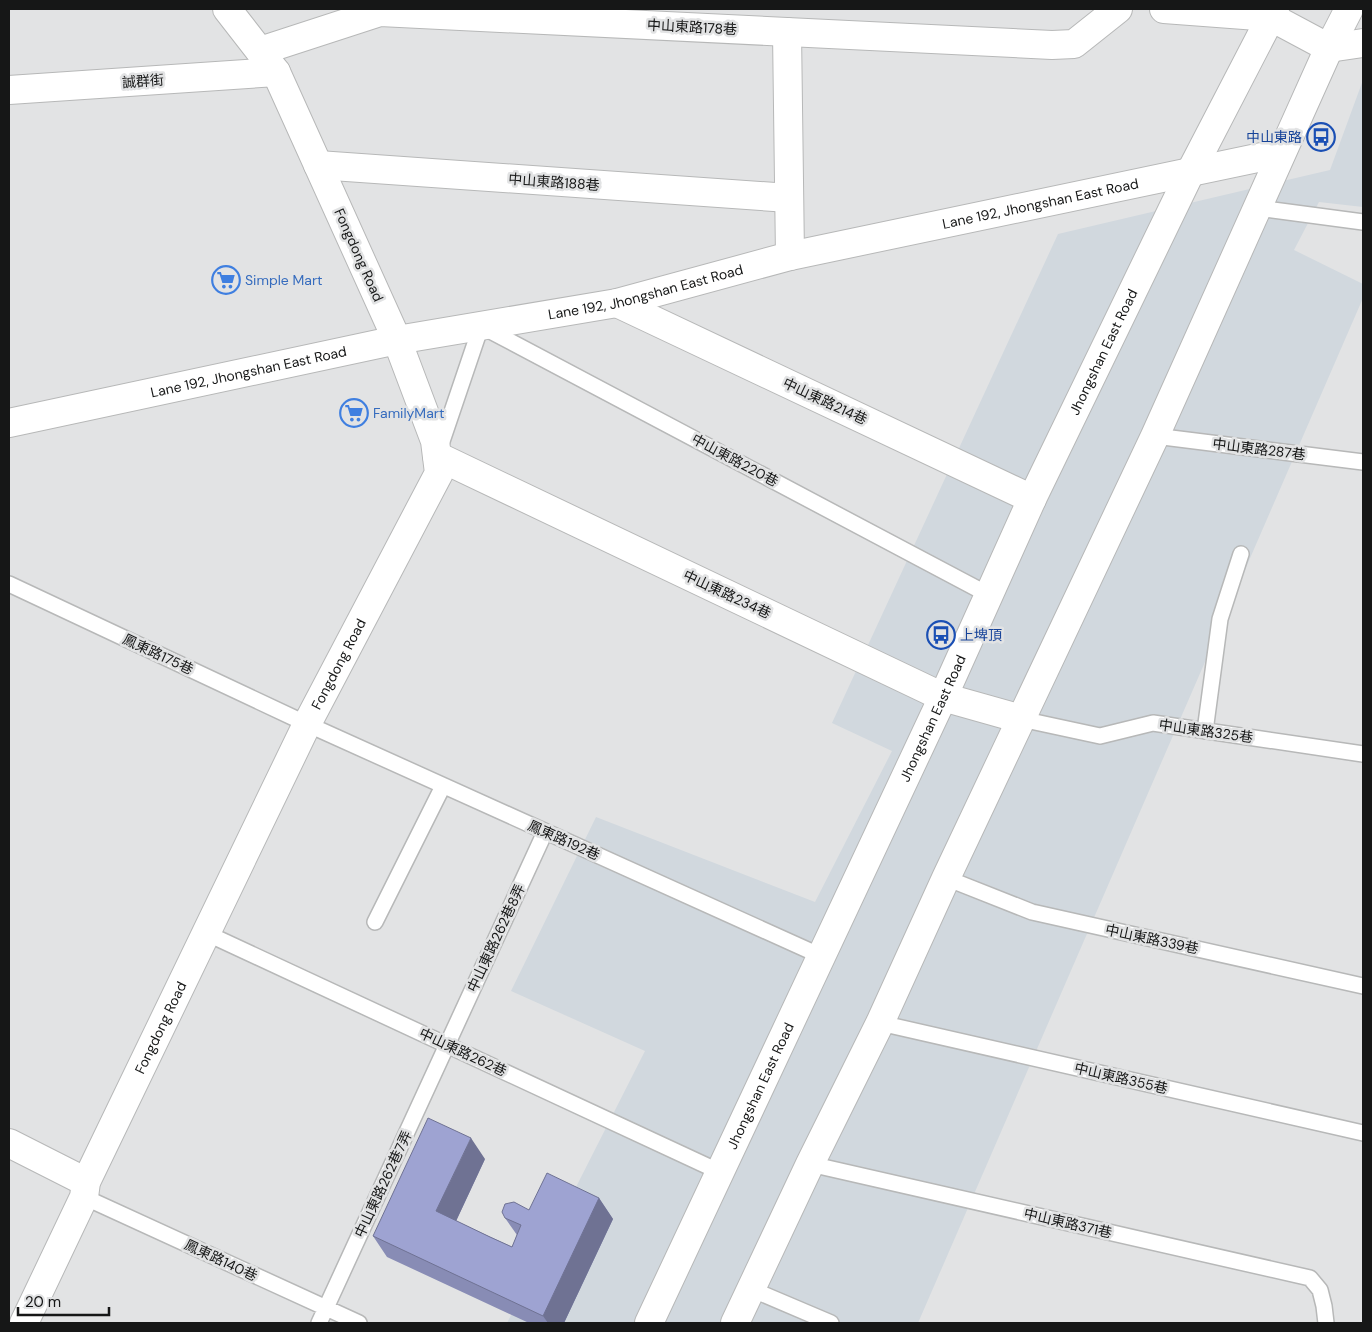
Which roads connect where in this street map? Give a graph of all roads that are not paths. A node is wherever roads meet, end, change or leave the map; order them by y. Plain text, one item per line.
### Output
1 (227, 9) edge
2 (1118, 9) edge
3 (1164, 9) edge
4 (1349, 9) edge
5 (1273, 13) edge
6 (787, 32) junction
7 (1363, 43) edge
8 (1329, 48) junction
9 (260, 51) junction
10 (276, 72) junction
11 (9, 90) edge
12 (1281, 153) junction
13 (318, 165) junction
14 (1191, 171) junction
15 (789, 198) junction
16 (1258, 208) junction
17 (1363, 222) edge
18 (790, 256) junction
19 (617, 303) junction
20 (481, 326) junction
21 (398, 340) junction
22 (9, 423) edge
23 (1155, 436) junction
24 (437, 456) junction
25 (1363, 462) edge
26 (1032, 499) junction
27 (1241, 554) dead end
28 (9, 584) edge
29 (989, 595) junction
30 (943, 697) junction
31 (1021, 719) junction
32 (307, 724) junction
33 (1205, 731) junction
34 (1363, 754) edge
35 (443, 786) junction
36 (545, 832) junction
37 (946, 878) junction
38 (375, 922) dead end
39 (206, 932) junction
40 (821, 956) junction
41 (1363, 986) edge
42 (880, 1023) junction
43 (447, 1044) junction
44 (1363, 1133) edge
45 (9, 1143) edge
46 (810, 1164) junction
47 (720, 1172) junction
48 (85, 1190) junction
49 (751, 1288) junction
50 (326, 1308) junction
51 (24, 1323) edge
52 (319, 1323) edge
53 (359, 1323) edge
54 (649, 1323) edge
55 (735, 1323) edge
56 (831, 1323) edge
57 (1326, 1323) edge

1 - 9 street, Fongdong Road
2 - 6 street, 中山東路178巷
3 - 5 street
4 - 8 street
5 - 8 street
5 - 14 street, Jhongshan East Road
6 - 9 street, 中山東路178巷
6 - 15 street
7 - 8 street
8 - 12 street
9 - 10 street, Fongdong Road
10 - 11 street, 誠群街
10 - 13 street, Fongdong Road
12 - 14 street, Lane 192, Jhongshan East Road
12 - 16 street
13 - 15 street, 中山東路188巷
13 - 21 street, Fongdong Road
14 - 18 street, Lane 192, Jhongshan East Road
14 - 26 street, Jhongshan East Road
15 - 18 street
16 - 17 lane
16 - 23 street
18 - 19 street, Lane 192, Jhongshan East Road
19 - 20 street, Lane 192, Jhongshan East Road
19 - 26 street, 中山東路214巷
20 - 21 street, Lane 192, Jhongshan East Road
20 - 24 lane
20 - 29 lane, 中山東路220巷
21 - 22 street, Lane 192, Jhongshan East Road
21 - 24 street, Fongdong Road
23 - 25 lane, 中山東路287巷
23 - 31 street
24 - 30 street, 中山東路234巷
24 - 32 street, Fongdong Road
26 - 29 street, Jhongshan East Road
27 - 33 lane
28 - 32 lane, 鳳東路175巷
29 - 30 street, Jhongshan East Road
30 - 31 street, 中山東路234巷
30 - 40 street, Jhongshan East Road
31 - 33 lane, 中山東路325巷
31 - 37 street
32 - 35 lane, 鳳東路192巷
32 - 39 street, Fongdong Road
33 - 34 lane, 中山東路325巷
35 - 36 lane, 鳳東路192巷
35 - 38 lane
36 - 40 lane, 鳳東路192巷
36 - 43 lane, 中山東路262巷8弄
37 - 41 lane, 中山東路339巷
37 - 42 street
39 - 43 lane, 中山東路262巷
39 - 48 street, Fongdong Road
40 - 47 street, Jhongshan East Road
42 - 44 lane, 中山東路355巷
42 - 46 street
43 - 47 lane, 中山東路262巷
43 - 50 lane, 中山東路262巷7弄
45 - 48 street
46 - 49 street
46 - 57 lane, 中山東路371巷
47 - 54 street, Jhongshan East Road
48 - 50 lane, 鳳東路140巷
48 - 51 street, Fongdong Road
49 - 55 street
49 - 56 lane
50 - 52 lane, 中山東路262巷7弄
50 - 53 lane, 鳳東路140巷

